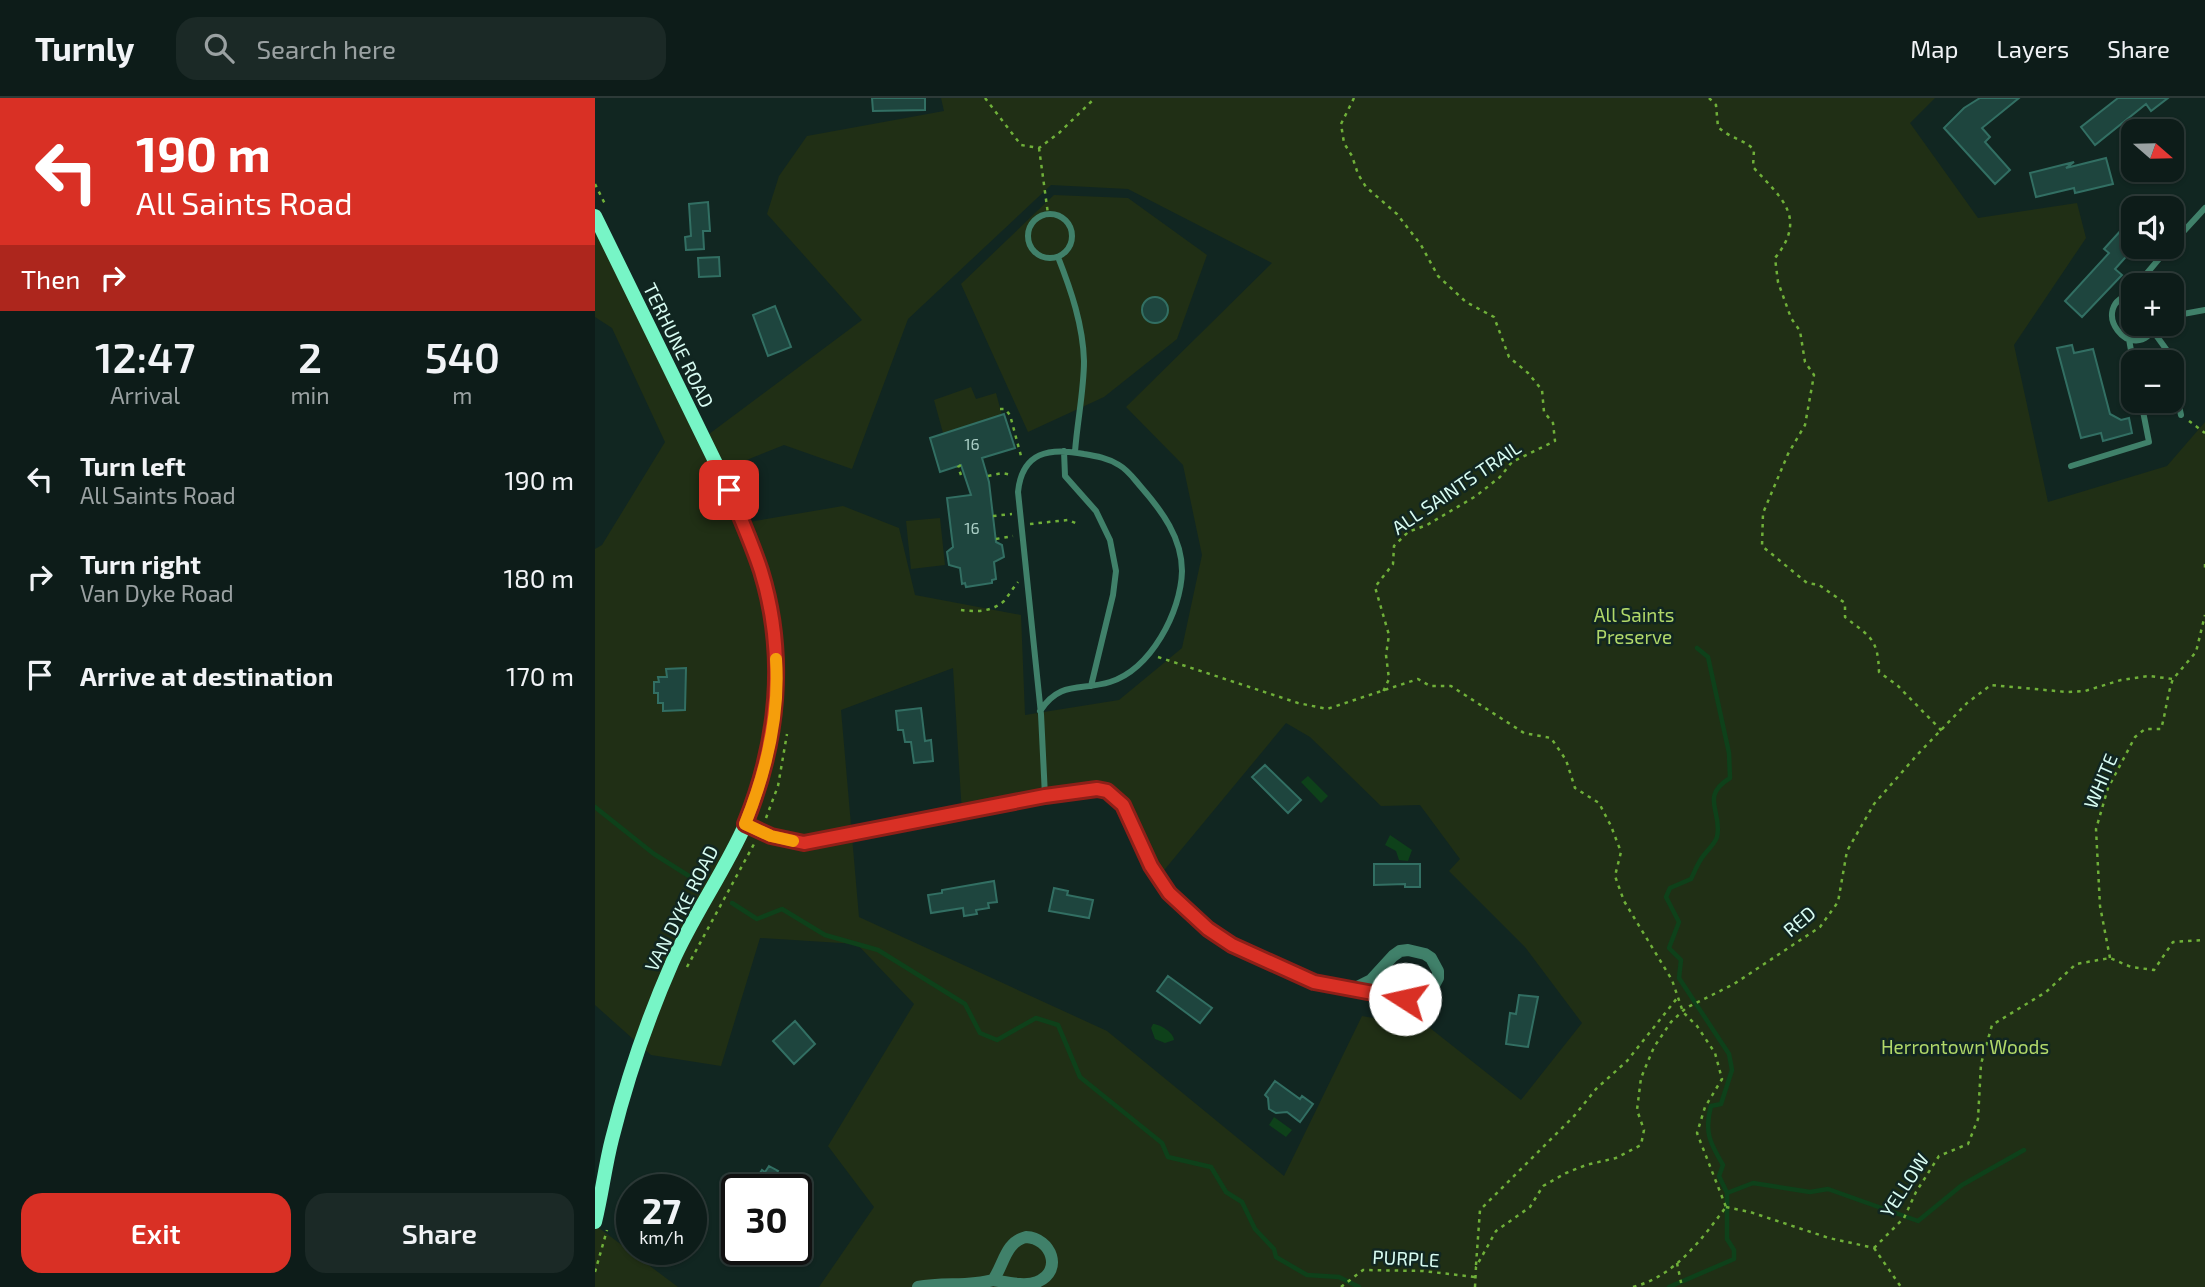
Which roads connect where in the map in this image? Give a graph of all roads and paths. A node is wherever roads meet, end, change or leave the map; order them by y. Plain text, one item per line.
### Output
1 (985, 98) edge
2 (1095, 98) edge
3 (1354, 98) edge
4 (1709, 98) edge
5 (1039, 148) junction
6 (2205, 208) edge
7 (1048, 214) junction
8 (595, 216) edge
9 (2184, 231) edge
10 (1058, 257) junction
11 (2159, 259) edge
12 (2147, 273) edge
13 (2121, 299) edge
14 (2205, 310) edge
15 (2184, 314) edge
16 (2121, 335) edge
17 (2123, 336) edge
18 (2145, 336) edge
19 (2129, 339) junction
20 (2131, 350) edge
21 (1000, 408) dead end
22 (2143, 413) edge
23 (2181, 415) edge
24 (2205, 433) edge
25 (1064, 451) junction
26 (1075, 452) junction
27 (1019, 459) dead end
28 (961, 465) dead end
29 (2071, 466) dead end
30 (961, 475) dead end
31 (988, 475) dead end
32 (1012, 475) dead end
33 (729, 490) joint
34 (1012, 514) dead end
35 (993, 516) dead end
36 (1030, 524) dead end
37 (1078, 524) dead end
38 (1014, 536) dead end
39 (996, 539) dead end
40 (2205, 564) edge
41 (2205, 571) edge
42 (1020, 581) dead end
43 (961, 610) dead end
44 (2205, 615) edge
45 (1148, 654) junction
46 (2173, 679) junction
47 (1091, 686) junction
48 (1383, 692) junction
49 (1040, 711) junction
50 (1942, 731) junction
51 (1045, 796) junction
52 (745, 824) junction
53 (752, 849) dead end
54 (2205, 940) edge
55 (2110, 958) junction
56 (684, 972) dead end
57 (1353, 989) junction
58 (1678, 997) junction
59 (1683, 1012) junction
60 (1726, 1207) junction
61 (602, 1223) edge
62 (1874, 1248) junction
63 (1677, 1262) junction
64 (1476, 1267) junction
65 (595, 1272) edge
66 (1475, 1277) junction
67 (993, 1280) junction
68 (1899, 1286) edge
69 (918, 1287) edge
70 (1341, 1287) edge
71 (1475, 1287) edge
72 (1633, 1287) edge
73 (1682, 1287) edge

1 - 5 path
2 - 5 path
3 - 48 path, ALL SAINTS TRAIL
4 - 50 path
5 - 7 path
6 - 9 lane
7 - 10 lane
7 - 10 lane
8 - 33 street, TERHUNE ROAD
10 - 26 lane
11 - 12 lane
13 - 16 lane
14 - 15 lane
17 - 19 lane
18 - 19 lane
19 - 20 lane
21 - 27 path
22 - 29 lane
23 - 24 path
25 - 26 lane
25 - 47 lane
25 - 49 lane
26 - 45 lane
28 - 30 path
31 - 32 path
33 - 52 street, VAN DYKE ROAD
34 - 35 path
36 - 37 path
38 - 39 path
40 - 41 path
42 - 43 path
44 - 46 path
45 - 47 lane
45 - 48 path
46 - 50 path, RED
46 - 55 path, WHITE
47 - 49 lane
48 - 58 path
49 - 51 lane
50 - 59 path, RED
51 - 52 street
51 - 57 street
52 - 61 street, VAN DYKE ROAD
53 - 56 path
54 - 55 path, YELLOW
55 - 62 path, YELLOW
57 - 57 street
58 - 59 path
58 - 64 path
59 - 60 path
59 - 64 path, RED
60 - 62 path
60 - 63 path
61 - 65 path
62 - 68 path
63 - 72 path
63 - 73 path
64 - 66 path, RED
66 - 70 path, PURPLE
66 - 71 path, RED
67 - 67 street
67 - 69 street

